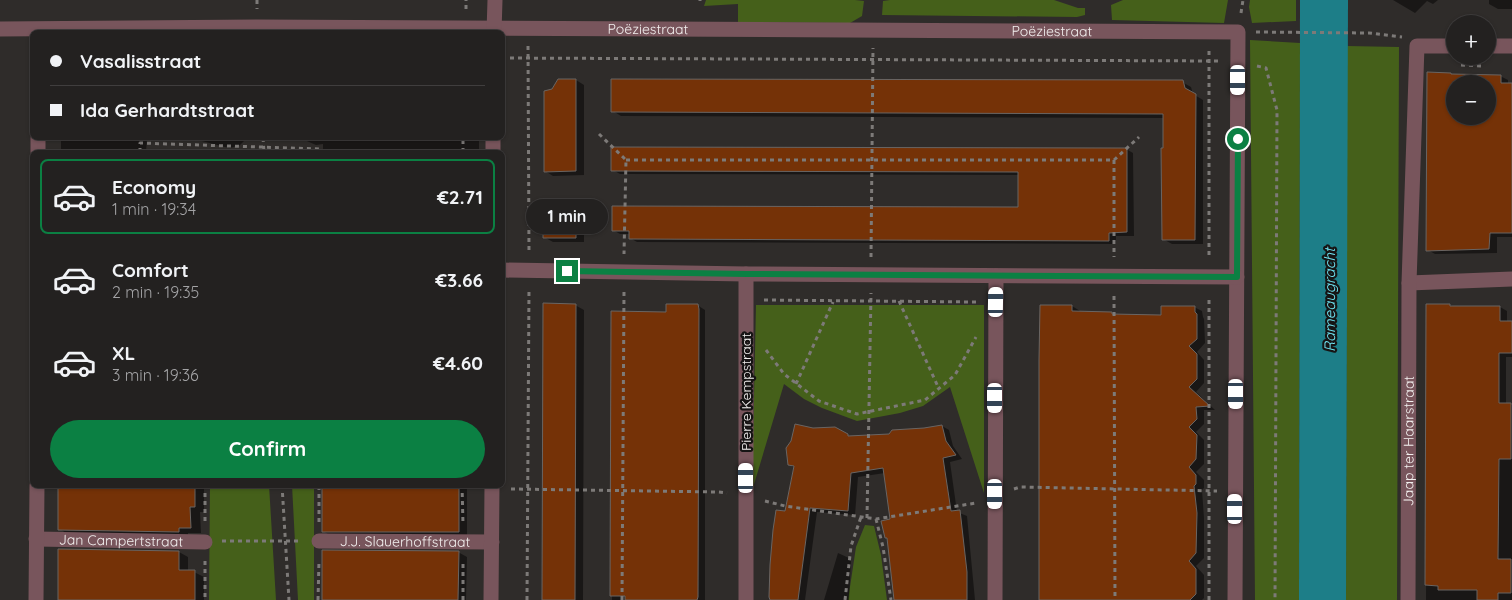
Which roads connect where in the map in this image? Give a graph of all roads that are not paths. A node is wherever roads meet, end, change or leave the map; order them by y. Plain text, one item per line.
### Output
1 (495, 0) edge
2 (0, 29) edge
3 (39, 30) edge
4 (435, 30) edge
5 (494, 30) edge
6 (505, 31) edge
7 (1446, 46) edge
8 (1496, 46) edge
9 (1512, 46) edge
10 (505, 270) edge
11 (746, 274) junction
12 (996, 276) junction
13 (1237, 277) junction
14 (1512, 279) edge
15 (1409, 283) junction
16 (36, 488) edge
17 (492, 488) edge
18 (36, 539) junction
19 (319, 541) road end
20 (205, 542) road end
21 (492, 542) junction
22 (36, 600) edge
23 (491, 600) edge
24 (746, 600) edge
25 (995, 600) edge
26 (1234, 600) edge
27 (1408, 600) edge

1 - 5 street
2 - 3 street, Poëziestraat
3 - 4 street, Poëziestraat
6 - 13 street, Poëziestraat
7 - 15 street, Jaap ter Haarstraat
8 - 9 street
10 - 11 street
11 - 12 street
11 - 24 street, Pierre Kempstraat
12 - 13 street
12 - 25 street
13 - 26 street
14 - 15 street
15 - 27 street, Jaap ter Haarstraat
16 - 18 street
17 - 21 street
18 - 20 street, Jan Campertstraat
18 - 22 street
19 - 21 street, J.J. Slauerhoffstraat
21 - 23 street

